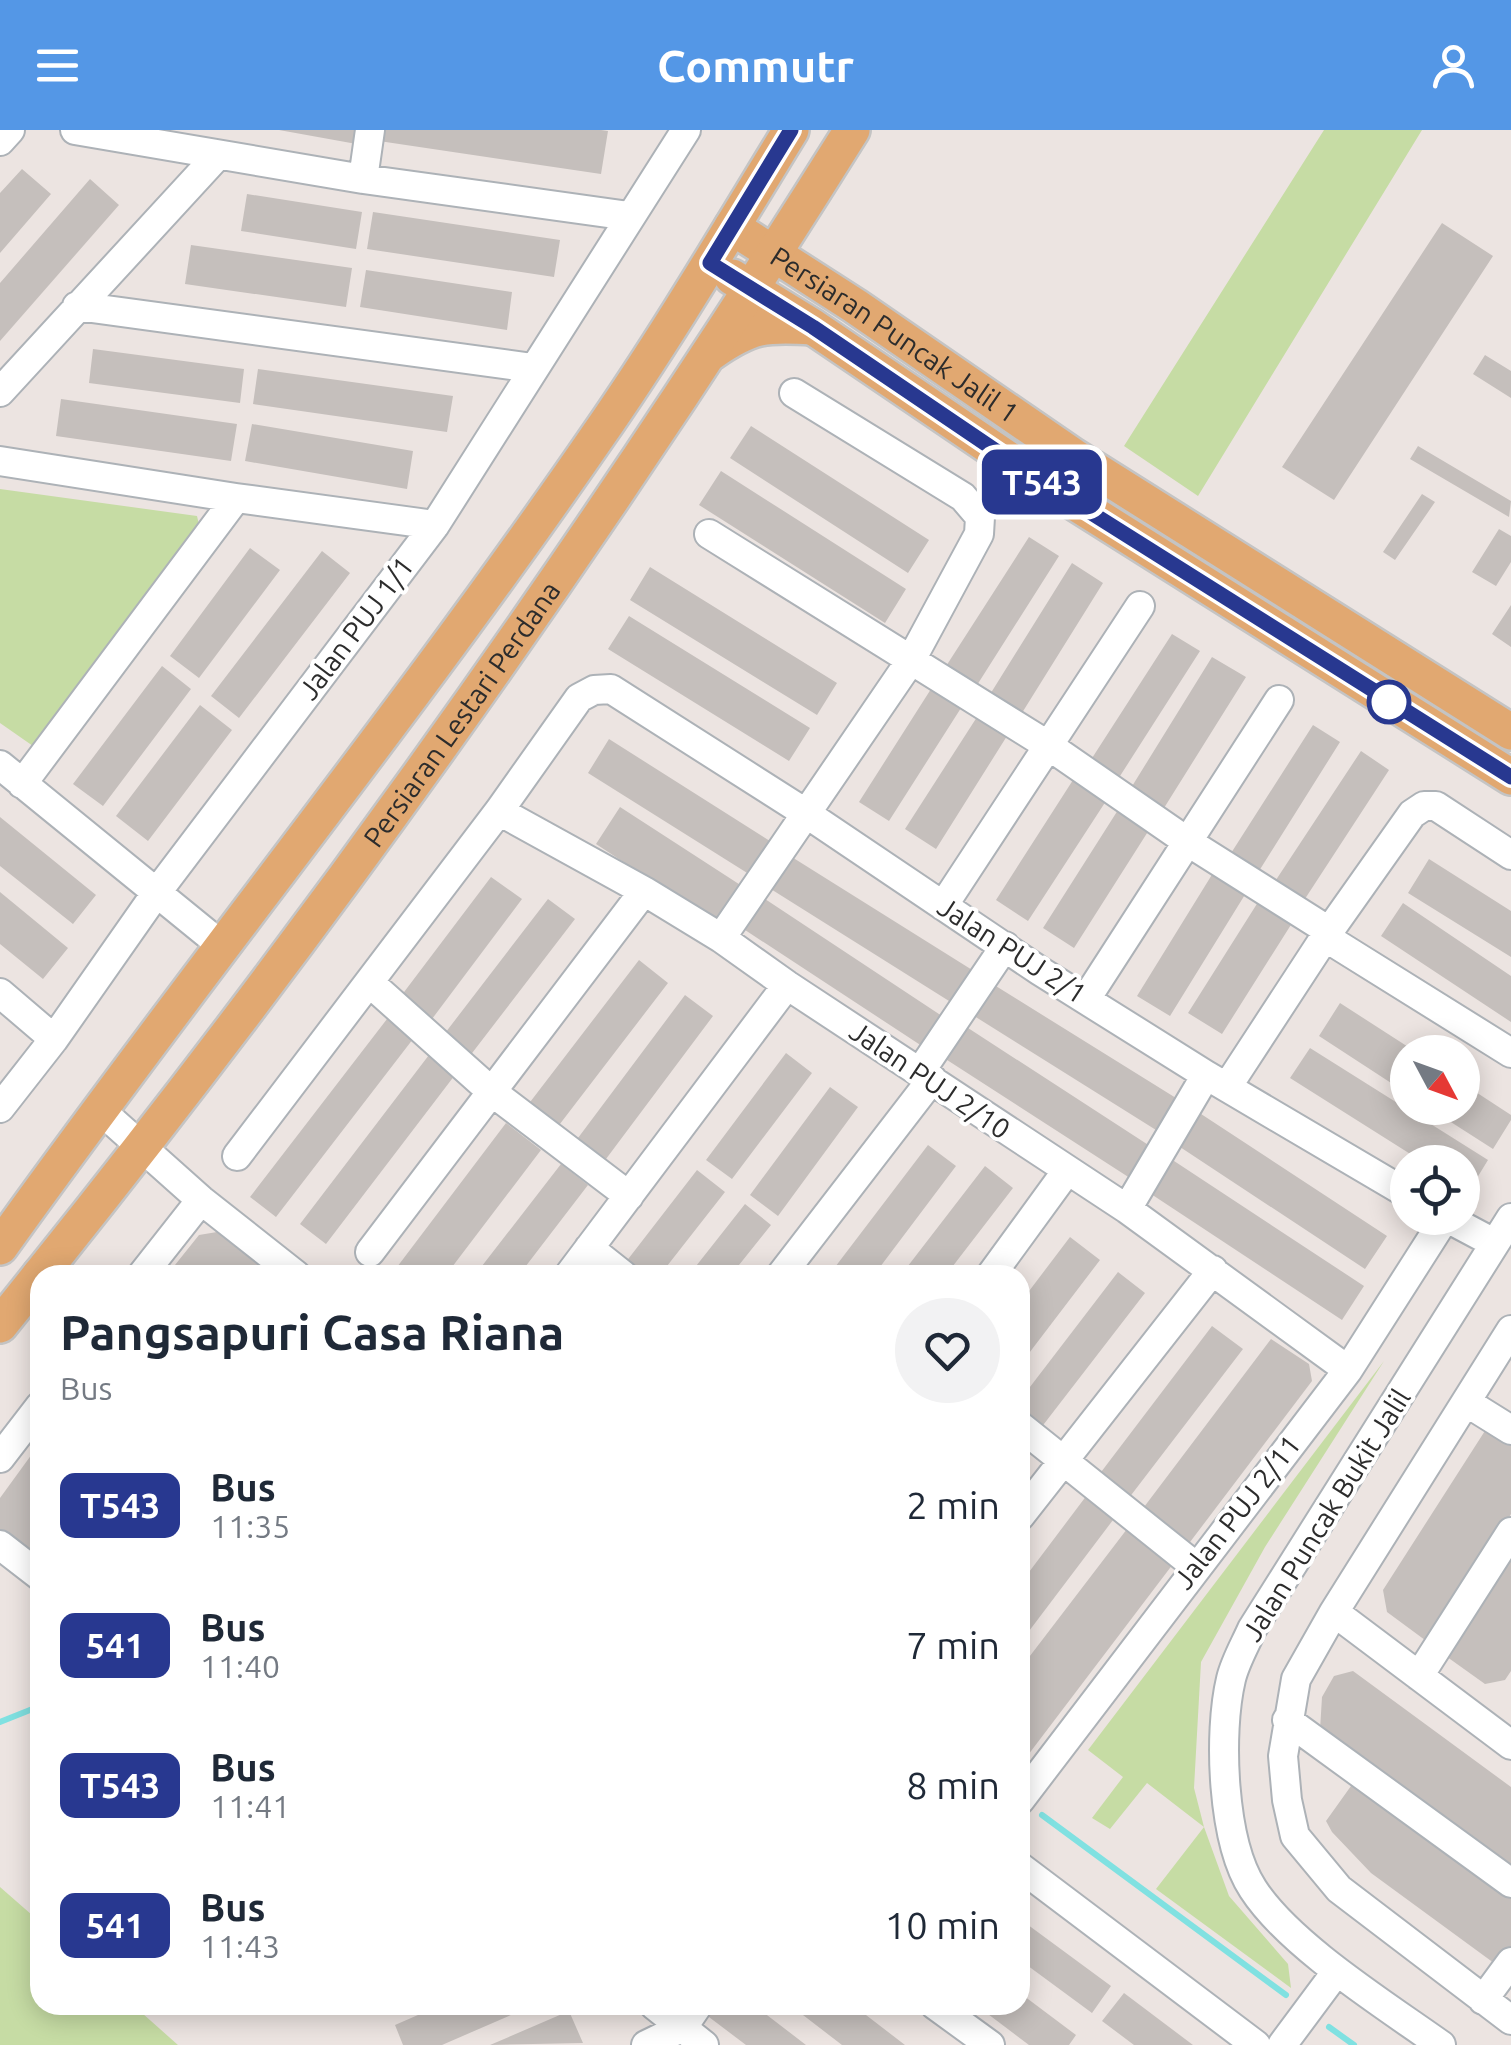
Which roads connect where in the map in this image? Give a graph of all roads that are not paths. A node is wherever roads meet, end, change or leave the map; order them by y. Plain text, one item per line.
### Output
1 (10, 130) edge
2 (75, 130) edge
3 (370, 130) edge
4 (686, 130) edge
5 (791, 130) edge
6 (852, 130) edge
7 (0, 140) edge
8 (218, 155) junction
9 (363, 179) junction
10 (809, 198) junction
11 (629, 216) junction
12 (732, 227) junction
13 (774, 254) junction
14 (710, 263) junction
15 (819, 282) junction
16 (751, 288) junction
17 (77, 306) junction
18 (813, 327) junction
19 (705, 357) junction
20 (533, 368) junction
21 (0, 392) edge
22 (794, 394) dead end
23 (0, 461) edge
24 (236, 498) junction
25 (435, 525) junction
26 (709, 534) dead end
27 (1140, 606) dead end
28 (911, 660) junction
29 (1279, 700) dead end
30 (1511, 732) edge
31 (1049, 746) junction
32 (0, 766) edge
33 (1511, 777) edge
34 (22, 784) junction
35 (499, 812) junction
36 (804, 812) junction
37 (1188, 842) junction
38 (1511, 855) edge
39 (644, 891) junction
40 (157, 892) junction
41 (943, 906) junction
42 (1327, 934) junction
43 (721, 938) junction
44 (222, 945) junction
45 (1005, 946) junction
46 (370, 982) junction
47 (787, 986) junction
48 (0, 993) edge
49 (1086, 999) junction
50 (54, 1039) junction
51 (1511, 1054) edge
52 (926, 1076) junction
53 (1216, 1081) junction
54 (492, 1092) junction
55 (0, 1108) edge
56 (98, 1109) junction
57 (144, 1146) junction
58 (236, 1156) dead end
59 (1066, 1172) junction
60 (1390, 1183) edge
61 (629, 1196) junction
62 (201, 1200) junction
63 (1127, 1209) junction
64 (1511, 1218) edge
65 (1435, 1235) edge
66 (1480, 1235) edge
67 (1494, 1242) junction
68 (0, 1246) edge
69 (590, 1248) junction
70 (370, 1252) dead end
71 (48, 1265) edge
72 (150, 1265) edge
73 (265, 1265) edge
74 (577, 1265) edge
75 (611, 1265) edge
76 (788, 1265) edge
77 (999, 1265) edge
78 (1212, 1270) junction
79 (30, 1288) edge
80 (0, 1325) edge
81 (1511, 1330) edge
82 (1348, 1370) junction
83 (1466, 1402) junction
84 (30, 1419) edge
85 (1511, 1430) edge
86 (1030, 1434) edge
87 (0, 1458) edge
88 (1063, 1461) junction
89 (1030, 1503) edge
90 (1511, 1532) edge
91 (0, 1546) edge
92 (30, 1564) edge
93 (1195, 1566) junction
94 (1334, 1612) junction
95 (1418, 1676) junction
96 (1287, 1720) junction
97 (1511, 1745) edge
98 (1030, 1787) edge
99 (1030, 1874) edge
100 (1511, 1882) edge
101 (1511, 1962) edge
102 (1337, 1971) junction
103 (1483, 2000) junction
104 (949, 2015) edge
105 (1511, 2020) edge
106 (695, 2026) edge
107 (646, 2045) edge
108 (990, 2045) edge
109 (1256, 2045) edge
110 (1282, 2045) edge
111 (1441, 2045) edge

1 - 7 street
2 - 8 street
3 - 9 street
4 - 11 street, Jalan PUJ 1/1
5 - 12 main road, Persiaran Lestari Perdana
6 - 10 main road, Persiaran Lestari Perdana
8 - 9 street
8 - 17 street
9 - 11 street
10 - 13 main road, Persiaran Lestari Perdana
10 - 15 main road
11 - 20 street, Jalan PUJ 1/1
12 - 13 main road, Persiaran Puncak Jalil 1
12 - 14 main road, Persiaran Lestari Perdana
13 - 15 main road, Persiaran Puncak Jalil 1
13 - 16 main road, Persiaran Lestari Perdana
14 - 16 main road, Persiaran Puncak Jalil 1
14 - 44 main road, Persiaran Lestari Perdana
15 - 30 main road, Persiaran Puncak Jalil 1
16 - 18 main road, Persiaran Puncak Jalil 1
16 - 19 main road, Persiaran Lestari Perdana
17 - 20 street
17 - 21 street
18 - 19 main road
18 - 33 main road, Persiaran Puncak Jalil 1
19 - 57 main road, Persiaran Lestari Perdana
20 - 25 street, Jalan PUJ 1/1
22 - 28 street
23 - 24 street
24 - 25 street
24 - 34 street
25 - 40 street, Jalan PUJ 1/1
26 - 28 street
27 - 31 street
28 - 31 street
28 - 36 street
29 - 37 street
31 - 37 street
31 - 41 street
32 - 34 street
34 - 40 street
35 - 36 street, Jalan PUJ 2/1
35 - 39 street, Jalan PUJ 2/10
35 - 46 street
36 - 41 street, Jalan PUJ 2/1
36 - 43 street
37 - 42 street
37 - 49 street
38 - 42 street
39 - 43 street, Jalan PUJ 2/10
39 - 54 street
40 - 44 street
40 - 50 street, Jalan PUJ 1/1
41 - 45 street, Jalan PUJ 2/1
42 - 51 street
42 - 53 street
43 - 47 street, Jalan PUJ 2/10
44 - 56 main road, Persiaran Lestari Perdana
45 - 49 street, Jalan PUJ 2/1
45 - 52 street
46 - 54 street
46 - 58 street
47 - 52 street, Jalan PUJ 2/10
47 - 61 street
48 - 50 street
49 - 53 street, Jalan PUJ 2/1
50 - 55 street, Jalan PUJ 1/1
52 - 59 street, Jalan PUJ 2/10
52 - 76 street
53 - 60 street, Jalan PUJ 2/1
53 - 63 street
54 - 61 street
54 - 70 street
56 - 57 street
56 - 68 main road, Persiaran Lestari Perdana
57 - 62 street
57 - 71 main road, Persiaran Lestari Perdana
59 - 63 street, Jalan PUJ 2/10
59 - 77 street
61 - 69 street
62 - 72 street
62 - 73 street
63 - 78 street, Jalan PUJ 2/10
64 - 67 street, Jalan Puncak Bukit Jalil
65 - 82 street, Jalan PUJ 2/11
66 - 67 street
67 - 102 street, Jalan Puncak Bukit Jalil
69 - 74 street
69 - 75 street
78 - 82 street, Jalan PUJ 2/10
78 - 88 street
79 - 80 main road, Persiaran Lestari Perdana
81 - 83 street
82 - 93 street, Jalan PUJ 2/11
83 - 85 street
83 - 94 street
84 - 87 street
86 - 88 street
88 - 89 street
88 - 93 street
90 - 95 street
91 - 92 street
93 - 98 street, Jalan PUJ 2/11
94 - 95 street
94 - 96 street
95 - 97 street
96 - 100 street
96 - 103 street
99 - 109 street
101 - 103 street
102 - 110 street
102 - 111 street, Jalan Puncak Bukit Jalil
103 - 105 street
104 - 108 street
106 - 107 street

